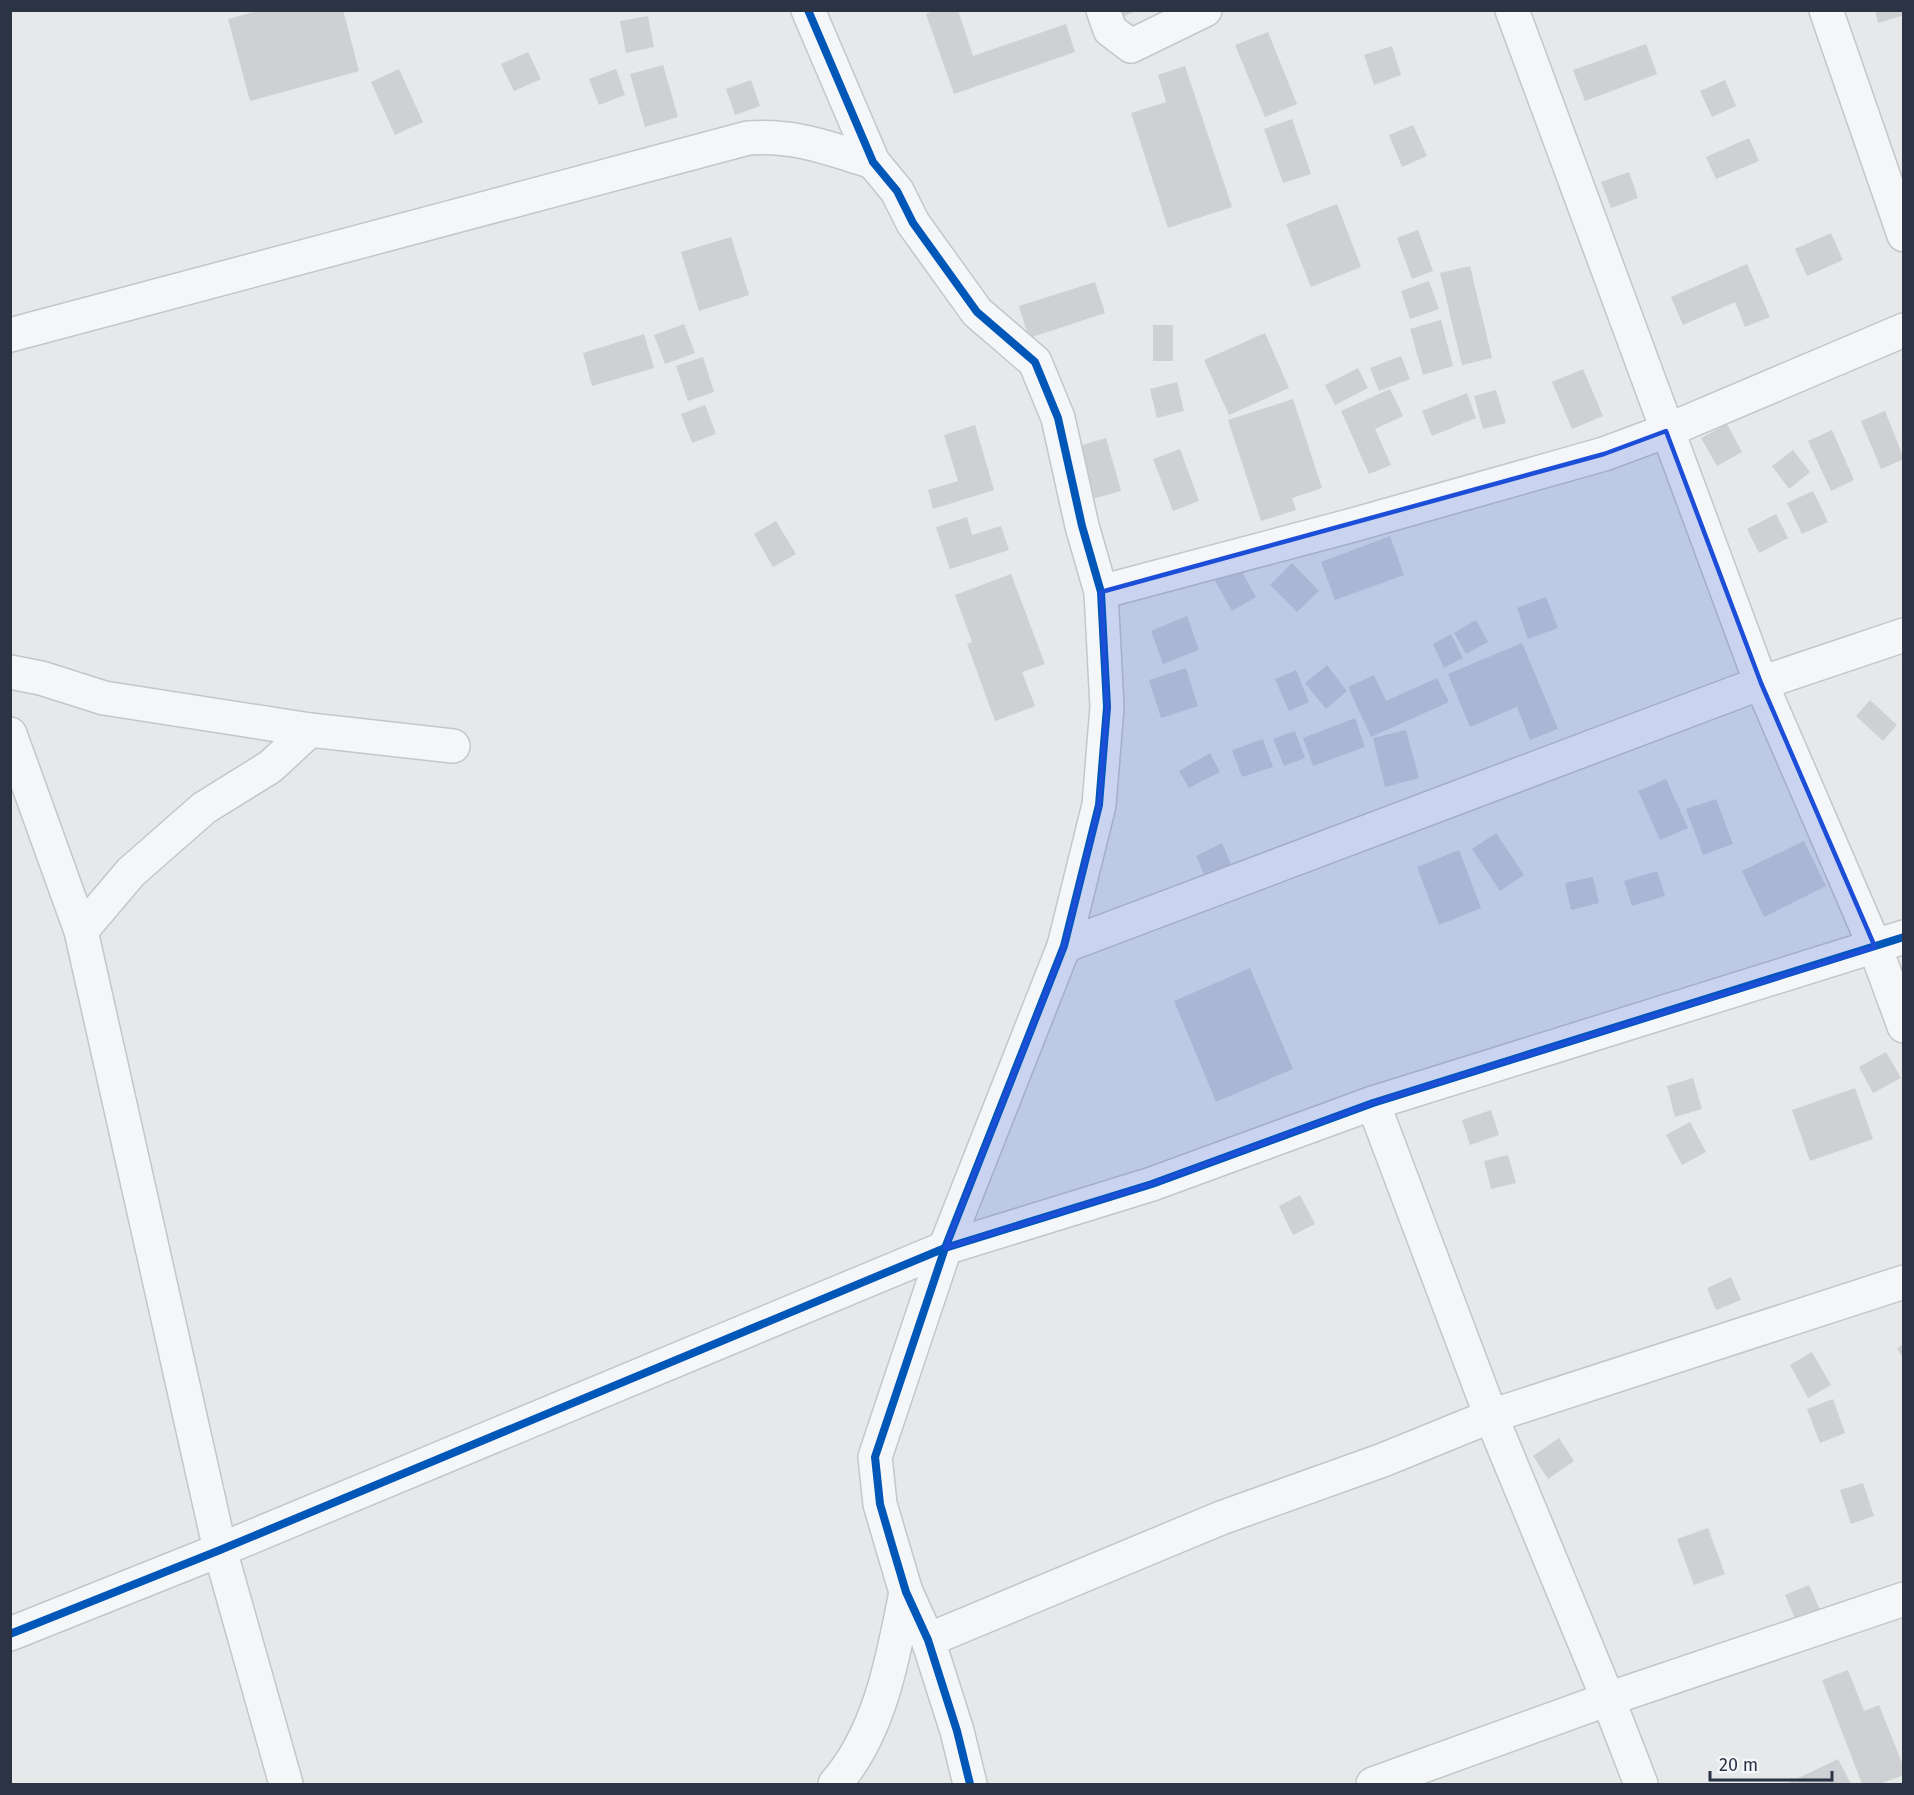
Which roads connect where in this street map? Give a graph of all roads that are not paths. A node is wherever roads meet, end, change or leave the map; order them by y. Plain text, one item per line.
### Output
1 (808, 10) edge
2 (829, 10) edge
3 (1103, 10) edge
4 (1205, 10) edge
5 (1512, 10) edge
6 (1827, 10) edge
7 (827, 56) junction
8 (873, 162) junction
9 (1904, 235) edge
10 (1904, 330) edge
11 (10, 335) edge
12 (1666, 431) junction
13 (1101, 592) junction
14 (1904, 635) edge
15 (10, 672) edge
16 (1761, 683) junction
17 (310, 730) junction
18 (10, 734) edge
19 (453, 746) dead end
20 (81, 931) junction
21 (1889, 942) edge
22 (1064, 946) junction
23 (1904, 1026) edge
24 (1373, 1103) junction
25 (945, 1248) junction
26 (1904, 1282) edge
27 (1491, 1416) junction
28 (220, 1550) junction
29 (906, 1592) junction
30 (1904, 1599) edge
31 (10, 1634) edge
32 (928, 1640) junction
33 (1608, 1699) junction
34 (286, 1785) edge
35 (835, 1785) edge
36 (970, 1785) edge
37 (1373, 1785) edge
38 (1641, 1785) edge

1 - 7 street
2 - 7 street
3 - 4 street
5 - 12 street
6 - 9 street
7 - 8 street
8 - 11 street
8 - 13 street
10 - 12 street
12 - 13 street
12 - 16 street
13 - 22 street
14 - 16 street
15 - 17 street
16 - 21 street
16 - 22 street
17 - 19 street
17 - 20 street
18 - 20 street
20 - 28 street
21 - 23 street
21 - 24 street
22 - 25 street
24 - 25 street
24 - 27 street
25 - 28 street
25 - 29 street
26 - 27 street
27 - 32 street
27 - 33 street
28 - 31 street
28 - 34 street
29 - 32 street
29 - 35 street
30 - 33 street
32 - 36 street
33 - 37 street
33 - 38 street

